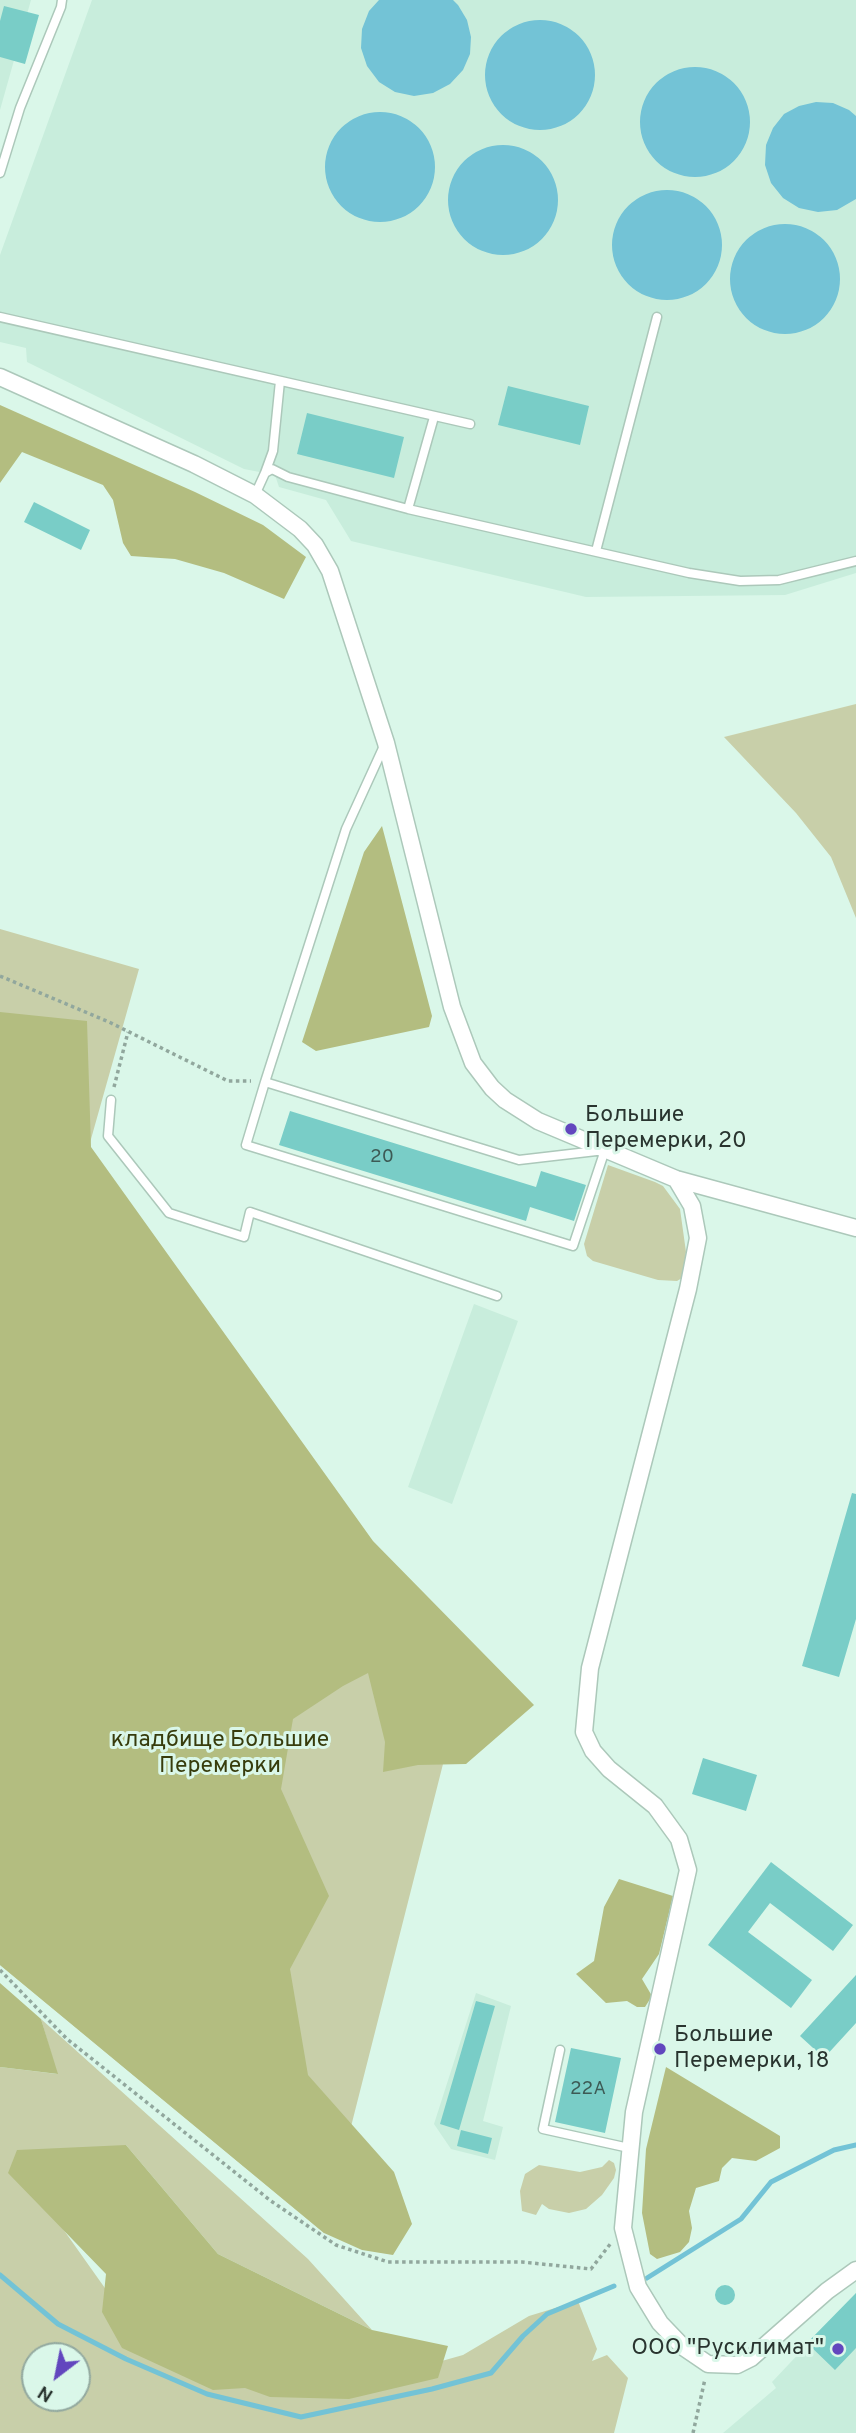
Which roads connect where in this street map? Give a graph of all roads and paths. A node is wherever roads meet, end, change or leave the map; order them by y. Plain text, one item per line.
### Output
1 (62, 0) edge
2 (0, 173) edge
3 (0, 317) edge
4 (657, 317) dead end
5 (0, 377) edge
6 (281, 382) junction
7 (434, 417) junction
8 (470, 424) dead end
9 (265, 473) junction
10 (255, 495) junction
11 (408, 509) junction
12 (596, 551) junction
13 (856, 561) edge
14 (386, 743) junction
15 (0, 976) edge
16 (128, 1032) junction
17 (248, 1081) dead end
18 (265, 1082) junction
19 (111, 1100) joint
20 (605, 1150) junction
21 (676, 1179) junction
22 (856, 1228) edge
23 (496, 1296) dead end
24 (0, 1970) edge
25 (560, 2050) dead end
26 (629, 2148) junction
27 (622, 2228) junction
28 (856, 2270) edge
29 (708, 2364) junction
30 (693, 2433) edge

1 - 2 lane
3 - 6 lane
4 - 12 lane
5 - 10 street
6 - 7 lane
6 - 9 lane
7 - 8 lane
7 - 11 lane
9 - 10 lane
9 - 11 lane
10 - 14 street
11 - 12 lane
12 - 13 lane
14 - 18 lane
14 - 20 street
15 - 16 path
16 - 17 path
16 - 19 path
18 - 20 lane
18 - 20 lane
19 - 23 lane
20 - 21 street
21 - 22 street
21 - 26 street
24 - 27 path
25 - 26 lane
26 - 27 street
27 - 29 street
28 - 29 street
29 - 30 path

